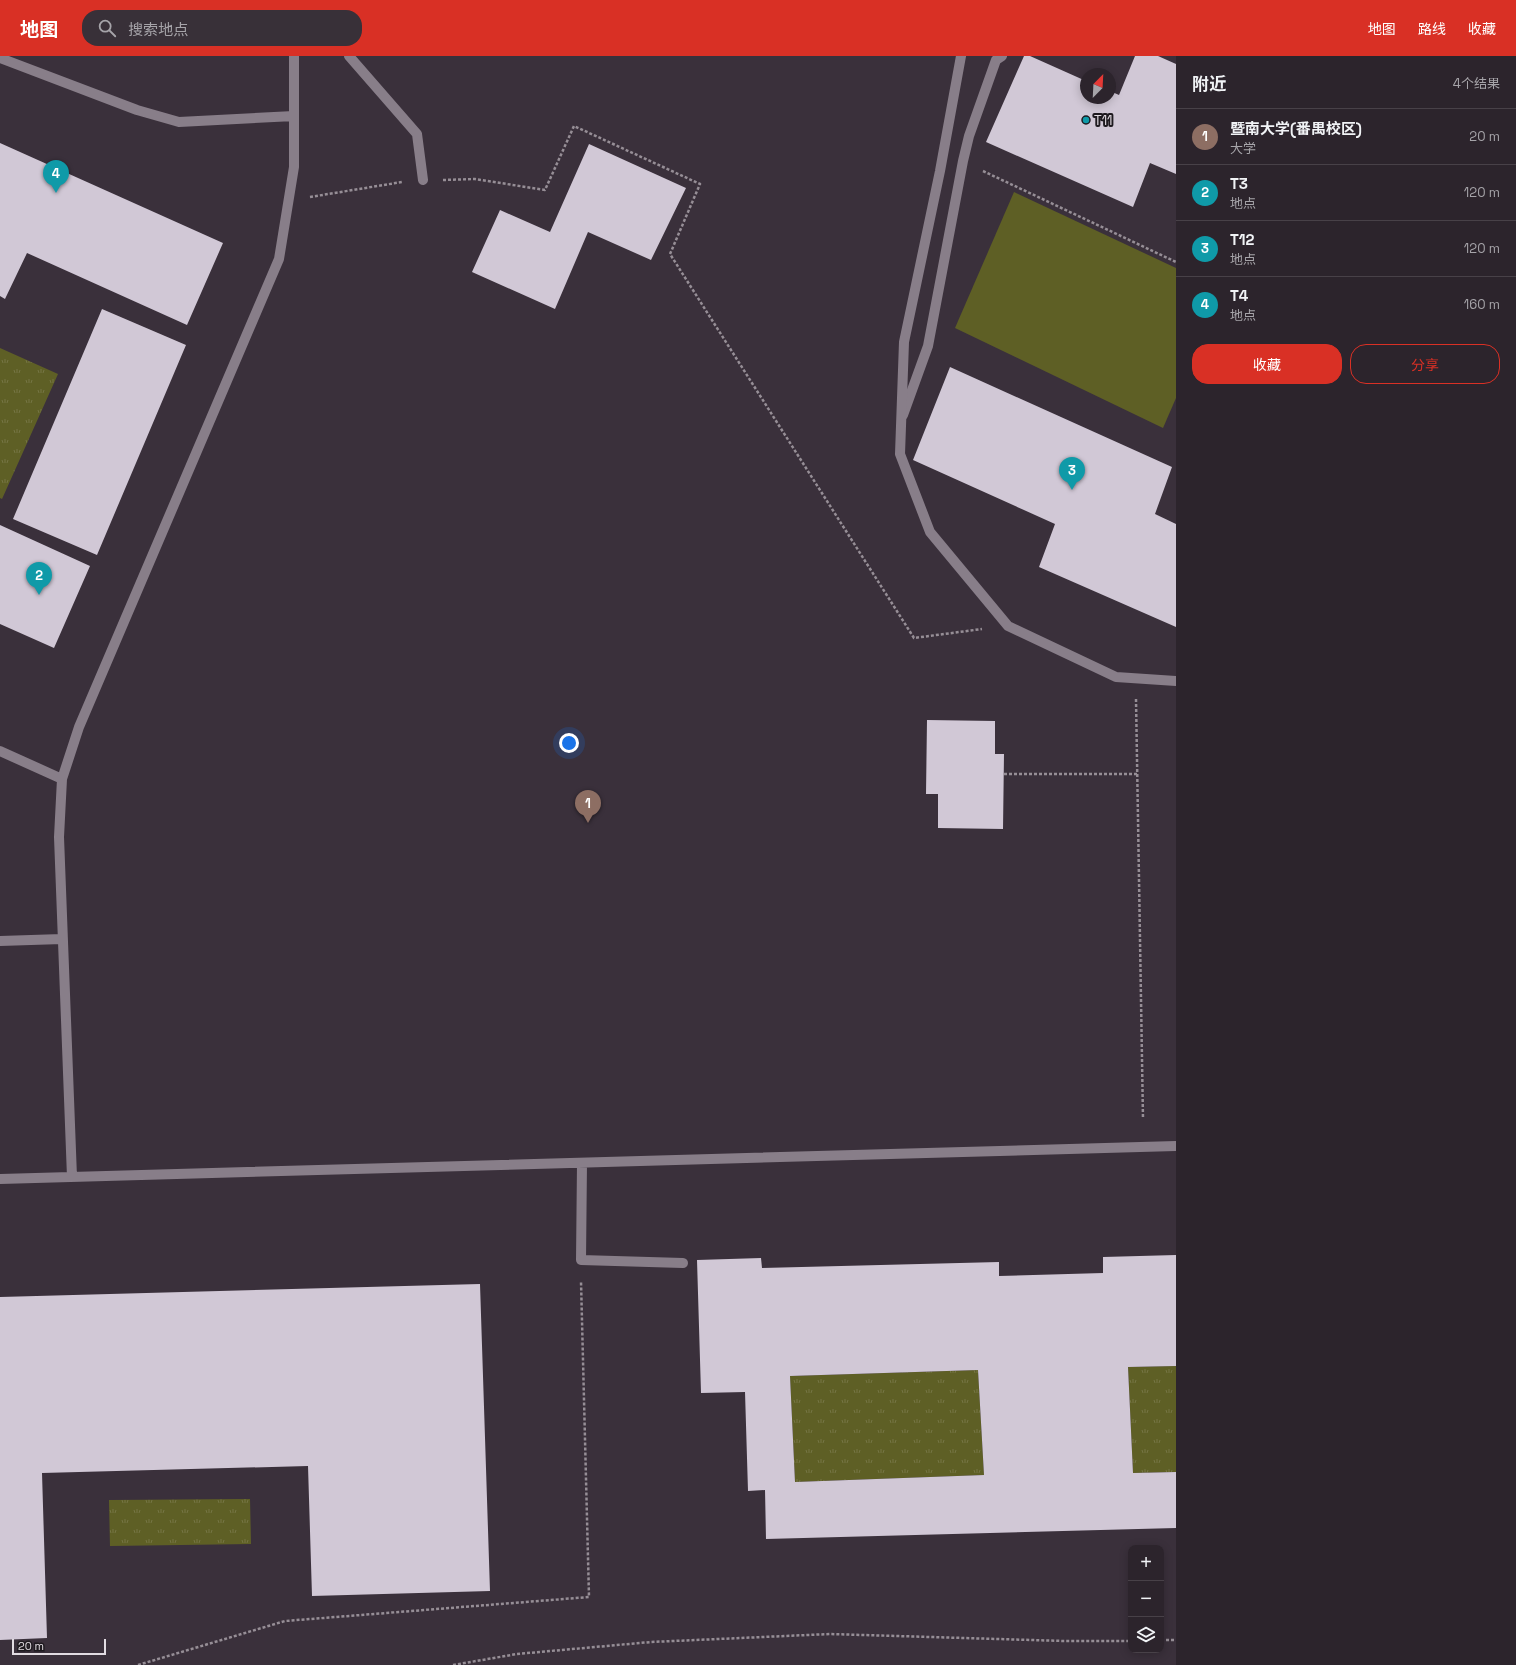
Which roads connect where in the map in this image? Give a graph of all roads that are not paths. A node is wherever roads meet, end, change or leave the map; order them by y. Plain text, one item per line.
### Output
1 (294, 56) edge
2 (350, 56) edge
3 (962, 56) edge
4 (1002, 56) edge
5 (0, 58) edge
6 (294, 116) junction
7 (423, 180) road end
8 (901, 419) junction
9 (1176, 681) edge
10 (0, 750) edge
11 (62, 779) junction
12 (62, 939) junction
13 (0, 941) edge
14 (1176, 1146) edge
15 (582, 1163) junction
16 (72, 1177) junction
17 (0, 1179) edge
18 (683, 1263) dead end

1 - 6 street
2 - 7 street
3 - 8 street
4 - 8 street
5 - 6 street
6 - 11 street
8 - 9 street
10 - 11 street
11 - 12 street
12 - 13 street
12 - 16 street
14 - 15 street
15 - 16 street
15 - 18 street
16 - 17 street

